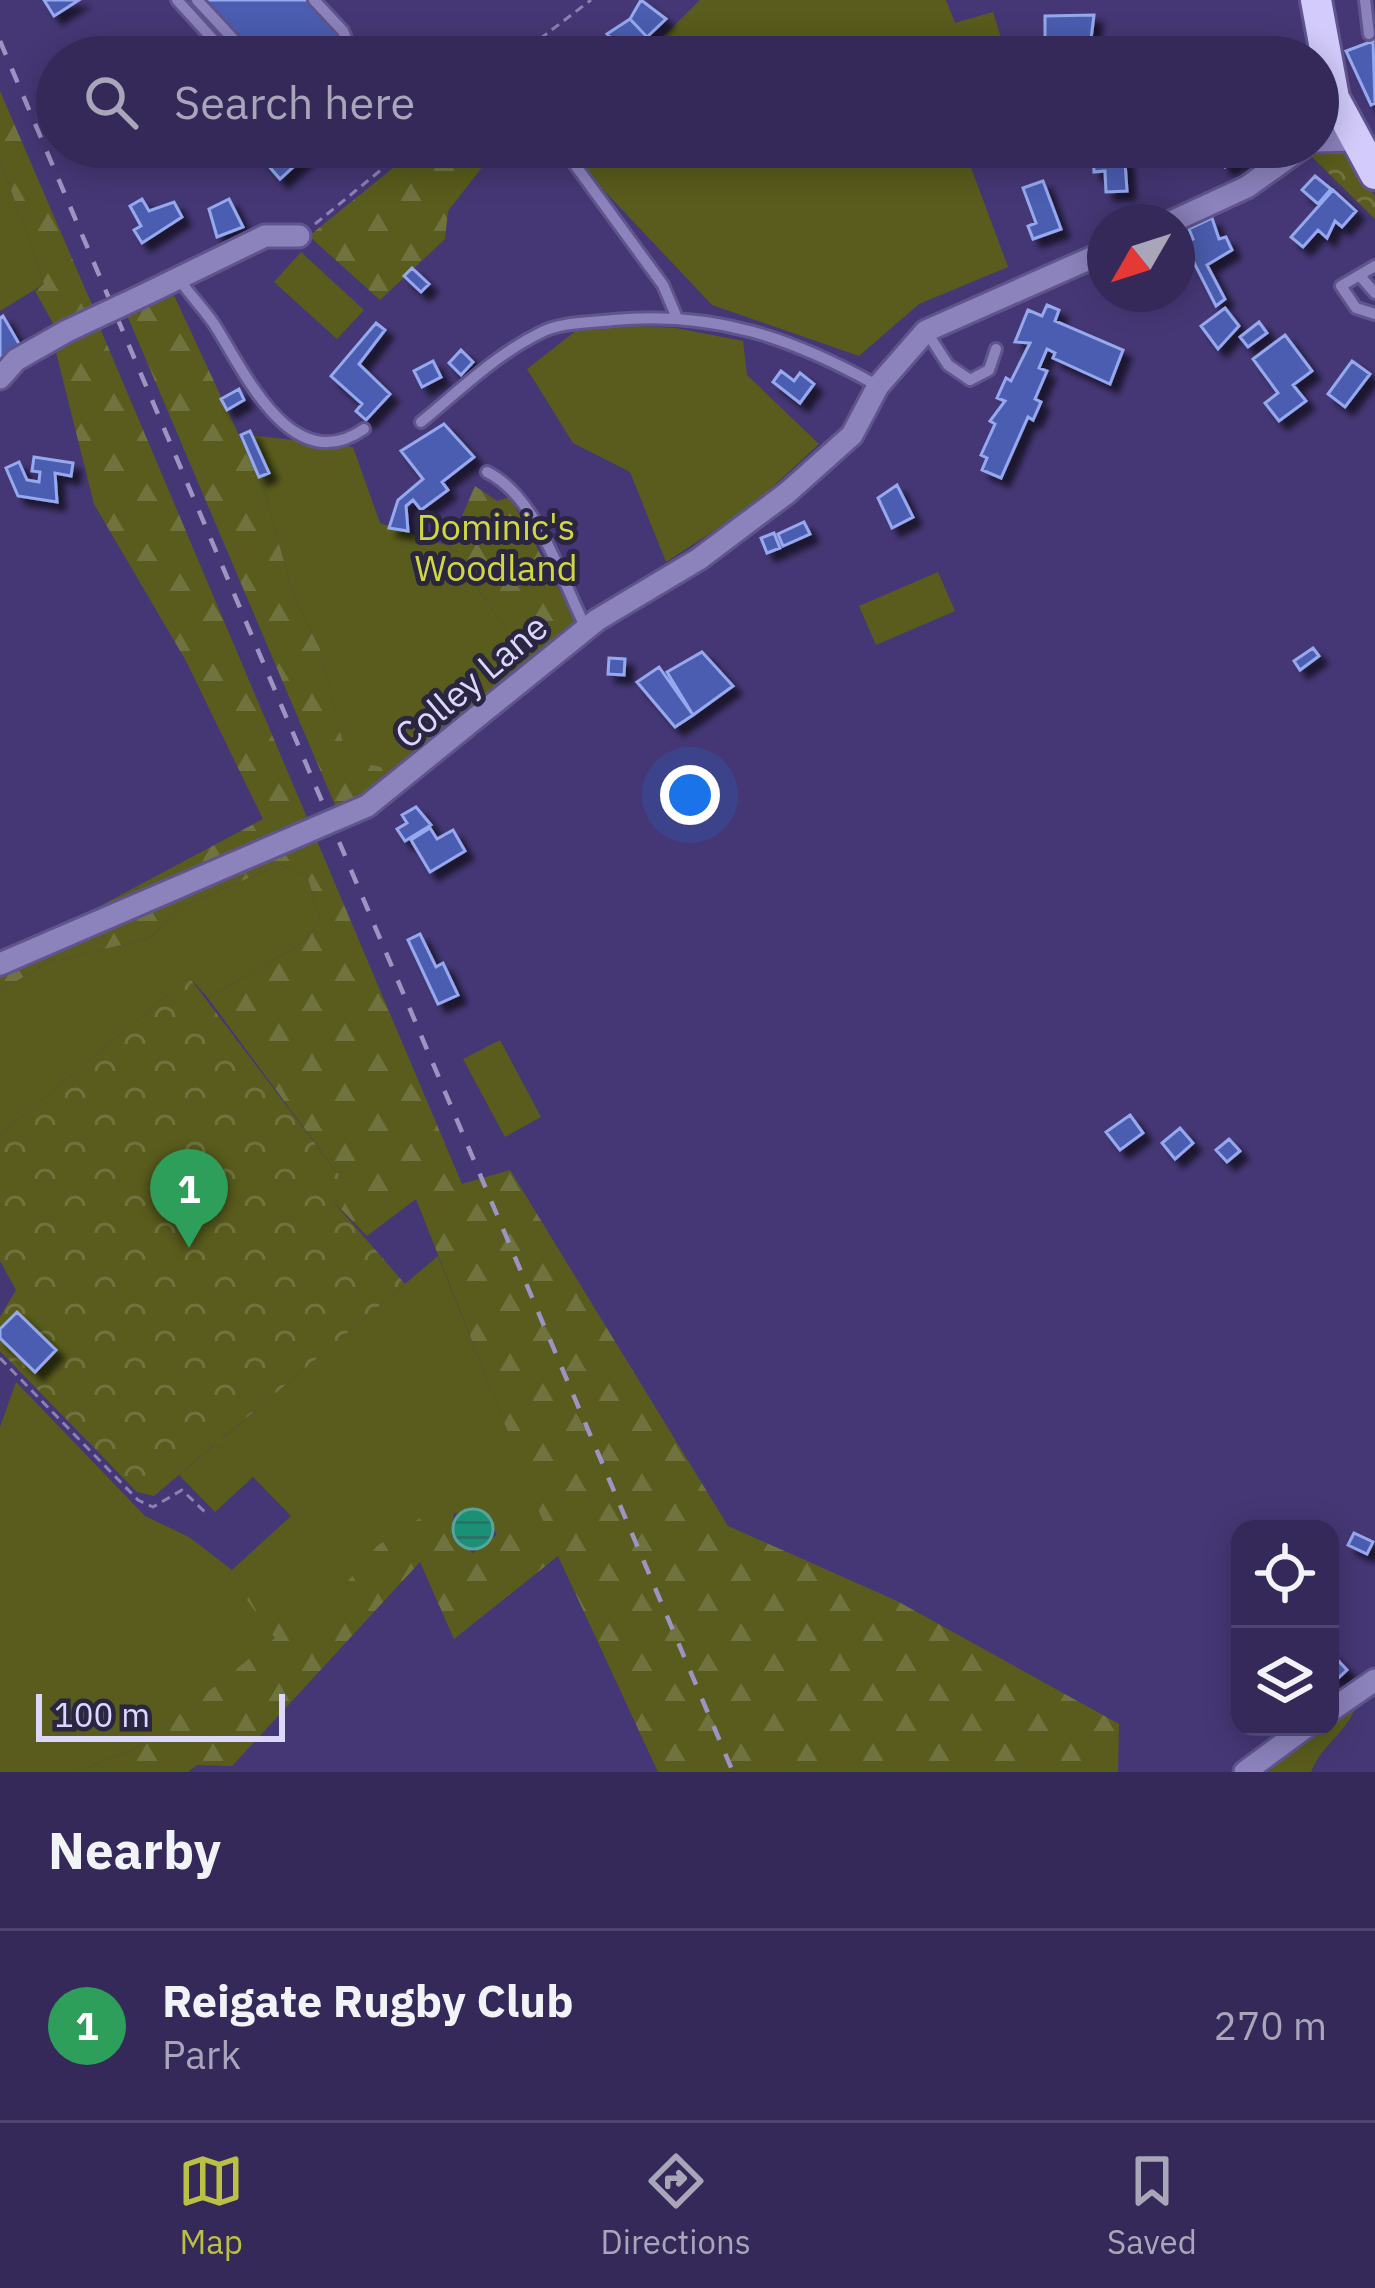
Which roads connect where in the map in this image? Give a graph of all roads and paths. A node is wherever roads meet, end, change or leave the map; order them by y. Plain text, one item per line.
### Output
1 (177, 0) edge
2 (197, 0) edge
3 (314, 0) edge
4 (591, 0) edge
5 (1316, 0) edge
6 (1364, 0) edge
7 (1369, 34) dead end
8 (210, 36) edge
9 (230, 36) edge
10 (345, 36) edge
11 (544, 36) edge
12 (1323, 36) edge
13 (1339, 109) edge
14 (1339, 140) edge
15 (1353, 140) junction
16 (383, 168) edge
17 (577, 168) edge
18 (1274, 168) edge
19 (1375, 174) edge
20 (1195, 211) edge
21 (299, 236) joint
22 (1087, 260) edge
23 (1375, 266) edge
24 (1360, 276) junction
25 (179, 279) junction
26 (1375, 293) edge
27 (1375, 314) edge
28 (677, 318) junction
29 (926, 331) junction
30 (996, 349) dead end
31 (0, 378) edge
32 (878, 386) junction
33 (421, 422) dead end
34 (364, 429) dead end
35 (487, 472) dead end
36 (586, 628) junction
37 (0, 964) edge
38 (0, 1358) edge
39 (206, 1513) dead end
40 (1375, 1680) edge
41 (1339, 1705) edge
42 (1294, 1736) edge
43 (1245, 1772) edge

1 - 8 lane
2 - 9 lane
3 - 10 lane
4 - 11 path
5 - 12 main road
6 - 7 lane
13 - 15 main road
14 - 15 street
15 - 19 main road
16 - 21 path
17 - 28 lane
18 - 20 street
21 - 25 street
22 - 29 street, Colley Lane
23 - 24 lane
24 - 26 lane
24 - 27 lane
25 - 31 street, bridge
25 - 34 lane
28 - 32 lane
28 - 33 lane
29 - 30 lane
29 - 32 street, Colley Lane
32 - 36 street, Colley Lane
35 - 36 lane
36 - 37 street, Colley Lane, bridge
38 - 39 path
40 - 41 street
42 - 43 street

